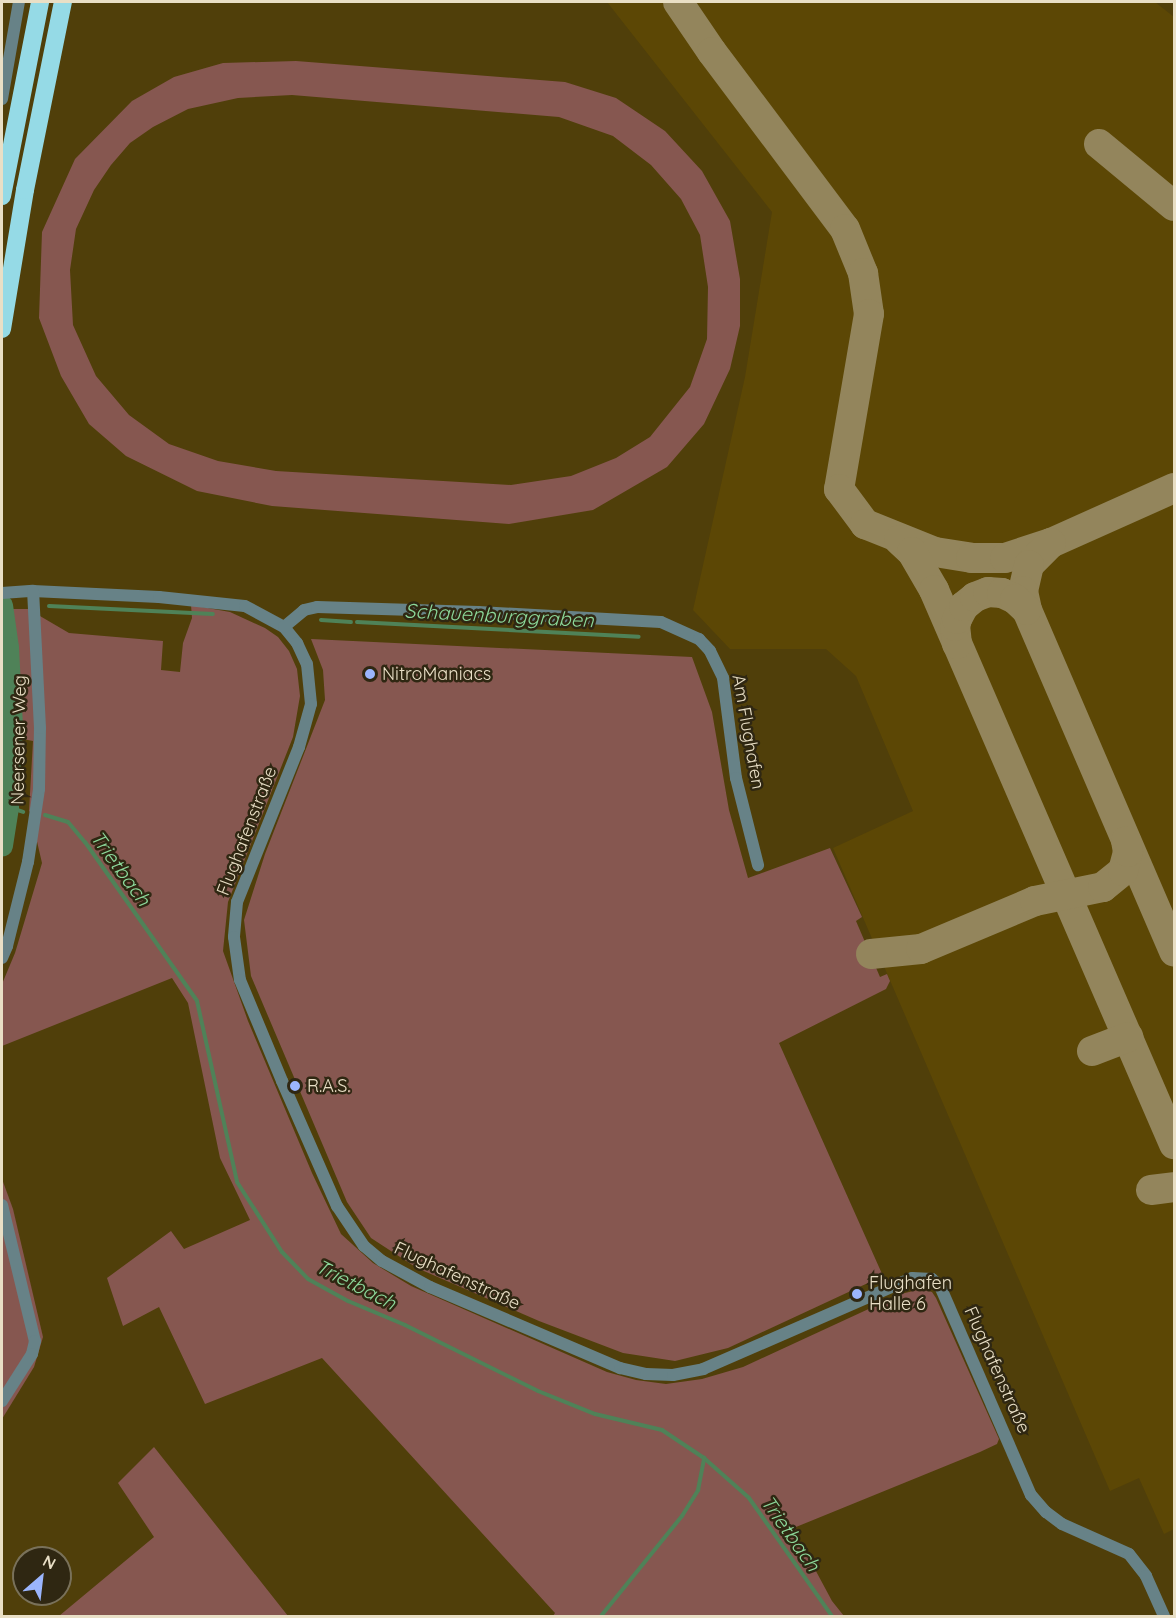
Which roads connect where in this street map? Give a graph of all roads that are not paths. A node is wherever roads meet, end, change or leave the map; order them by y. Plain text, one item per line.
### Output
1 (19, 2) edge
2 (40, 2) edge
3 (63, 2) edge
4 (2, 99) edge
5 (2, 195) edge
6 (2, 329) edge
7 (33, 591) junction
8 (2, 593) edge
9 (284, 627) junction
10 (758, 866) dead end
11 (2, 958) edge
12 (2, 1205) edge
13 (2, 1401) edge
14 (1164, 1617) edge

1 - 4 street
2 - 5 highway
3 - 6 highway
7 - 8 street, Flughafenstraße
7 - 9 street, Flughafenstraße
7 - 11 street, Neersener Weg
9 - 10 street, Am Flughafen
9 - 14 street, Flughafenstraße
12 - 13 street

